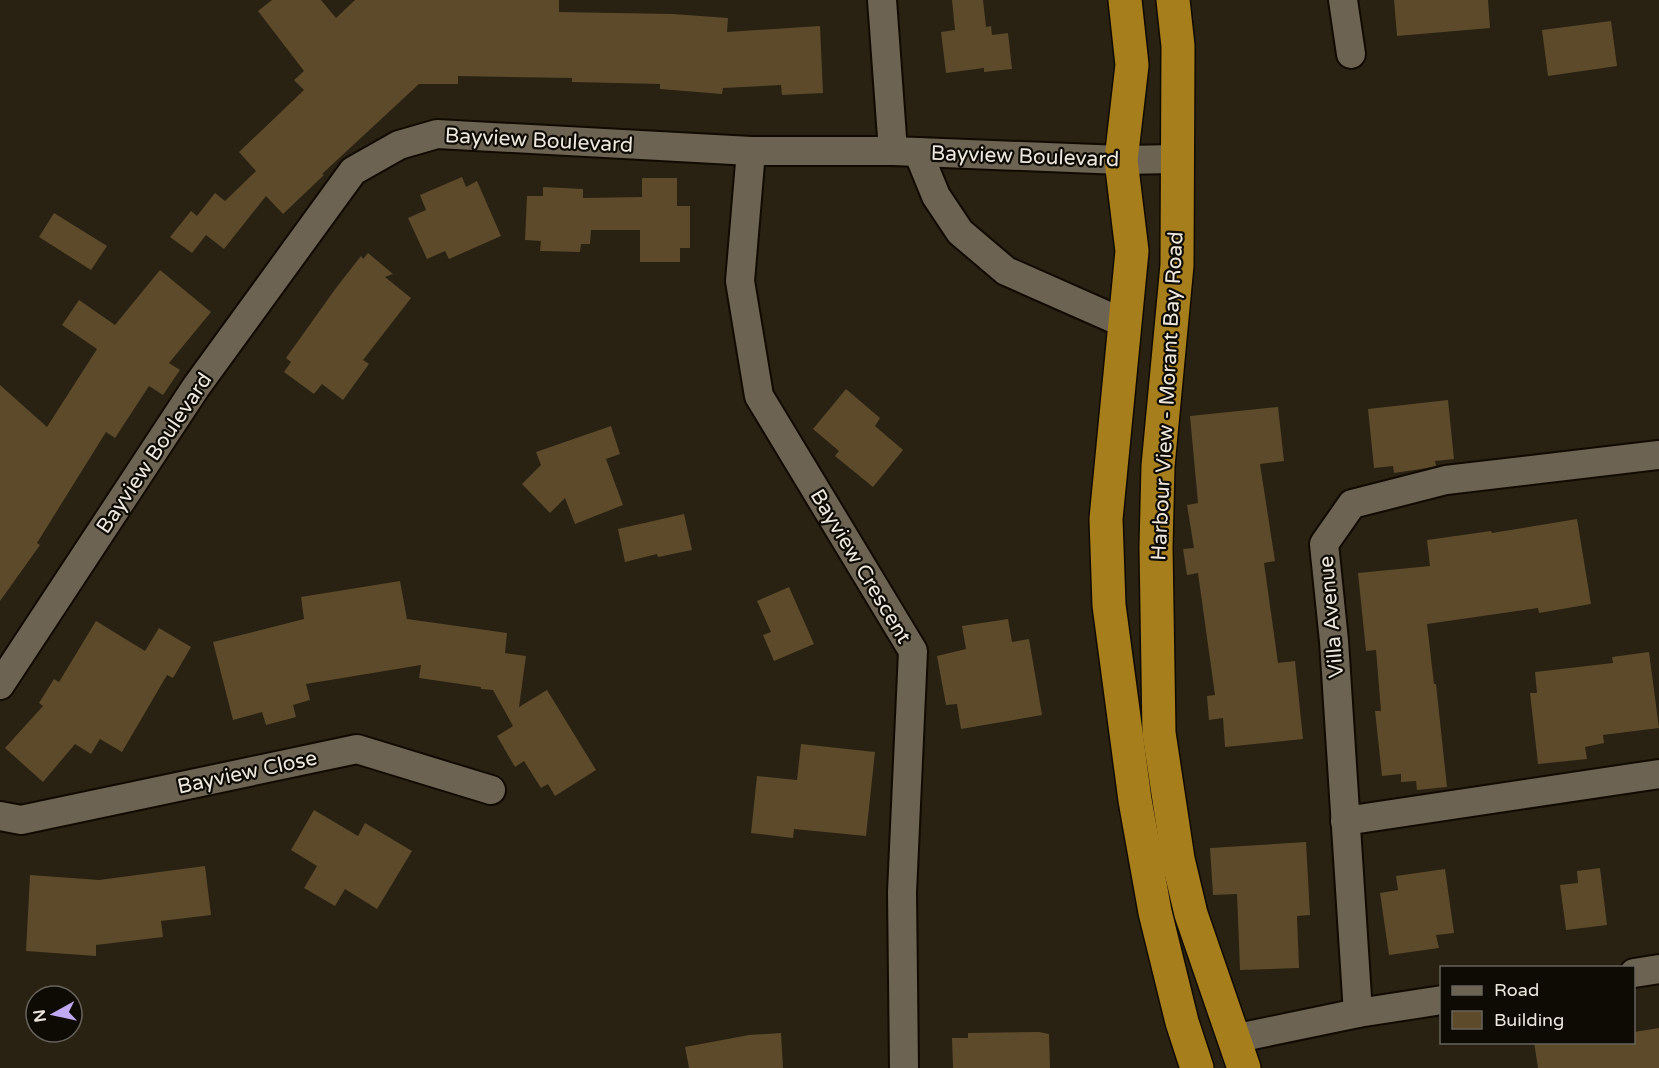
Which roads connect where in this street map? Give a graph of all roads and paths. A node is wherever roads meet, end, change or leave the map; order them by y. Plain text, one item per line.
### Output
1 (882, 0) edge
2 (1125, 0) edge
3 (1173, 0) edge
4 (1343, 0) edge
5 (1351, 54) dead end
6 (751, 151) junction
7 (906, 151) junction
8 (1176, 159) junction
9 (1121, 160) junction
10 (1126, 324) junction
11 (1659, 455) edge
12 (0, 685) edge
13 (1659, 774) edge
14 (491, 790) dead end
15 (0, 816) edge
16 (1346, 821) junction
17 (1659, 969) edge
18 (1635, 972) edge
19 (1440, 1000) edge
20 (1358, 1012) junction
21 (1239, 1054) edge
22 (904, 1068) edge
23 (1197, 1068) edge

1 - 7 street
2 - 9 highway, Harbour View - Morant Bay Road
3 - 8 highway, Harbour View - Morant Bay Road
4 - 5 street
6 - 7 street, Bayview Boulevard
6 - 12 street, Bayview Boulevard
6 - 22 street, Bayview Crescent
7 - 9 street, Bayview Boulevard
7 - 10 street
8 - 9 street, Bayview Boulevard
8 - 21 highway, Harbour View - Morant Bay Road
9 - 10 highway, Harbour View - Morant Bay Road
10 - 23 highway, Harbour View - Morant Bay Road
11 - 16 street, Villa Avenue
13 - 16 street
14 - 15 street, Bayview Close
16 - 20 street, Villa Avenue
17 - 18 street
19 - 20 street
20 - 21 street

